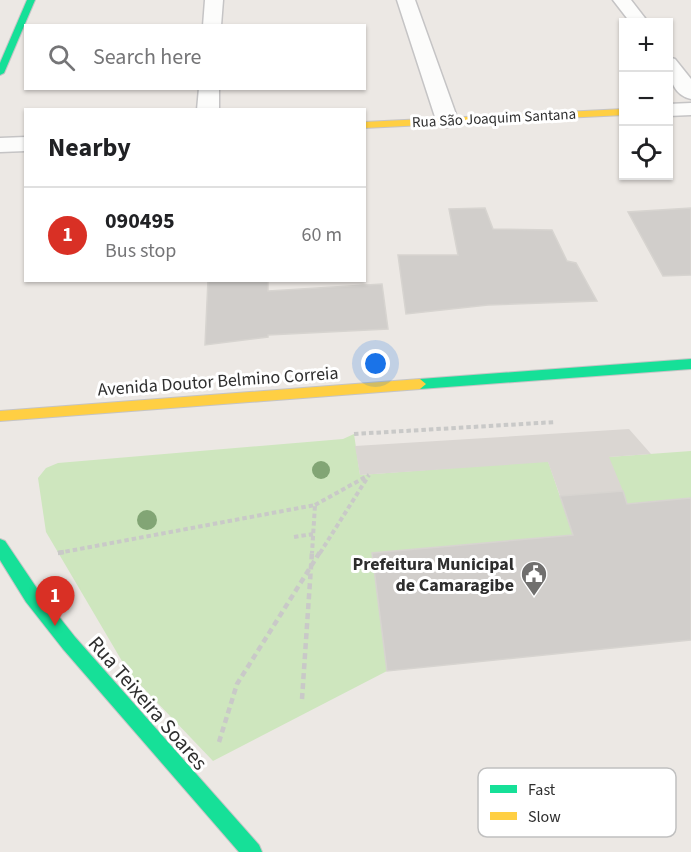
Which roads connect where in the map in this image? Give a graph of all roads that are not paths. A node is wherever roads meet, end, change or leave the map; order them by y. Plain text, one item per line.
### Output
1 (31, 0) edge
2 (214, 0) edge
3 (406, 0) edge
4 (622, 0) edge
5 (636, 18) edge
6 (212, 24) edge
7 (673, 68) edge
8 (0, 73) edge
9 (209, 90) edge
10 (691, 93) edge
11 (208, 108) edge
12 (691, 109) edge
13 (673, 110) edge
14 (619, 112) edge
15 (447, 120) junction
16 (366, 125) edge
17 (24, 144) edge
18 (0, 146) edge
19 (691, 364) edge
20 (0, 416) edge
21 (0, 546) edge
22 (252, 852) edge

1 - 8 street
2 - 6 street
3 - 15 street
4 - 5 street
7 - 10 street
9 - 11 street
12 - 13 street
14 - 15 street, Rua São Joaquim Santana
15 - 16 street, Rua São Joaquim Santana
17 - 18 street
19 - 20 street, Avenida Doutor Belmino Correia
21 - 22 street, Rua Teixeira Soares

